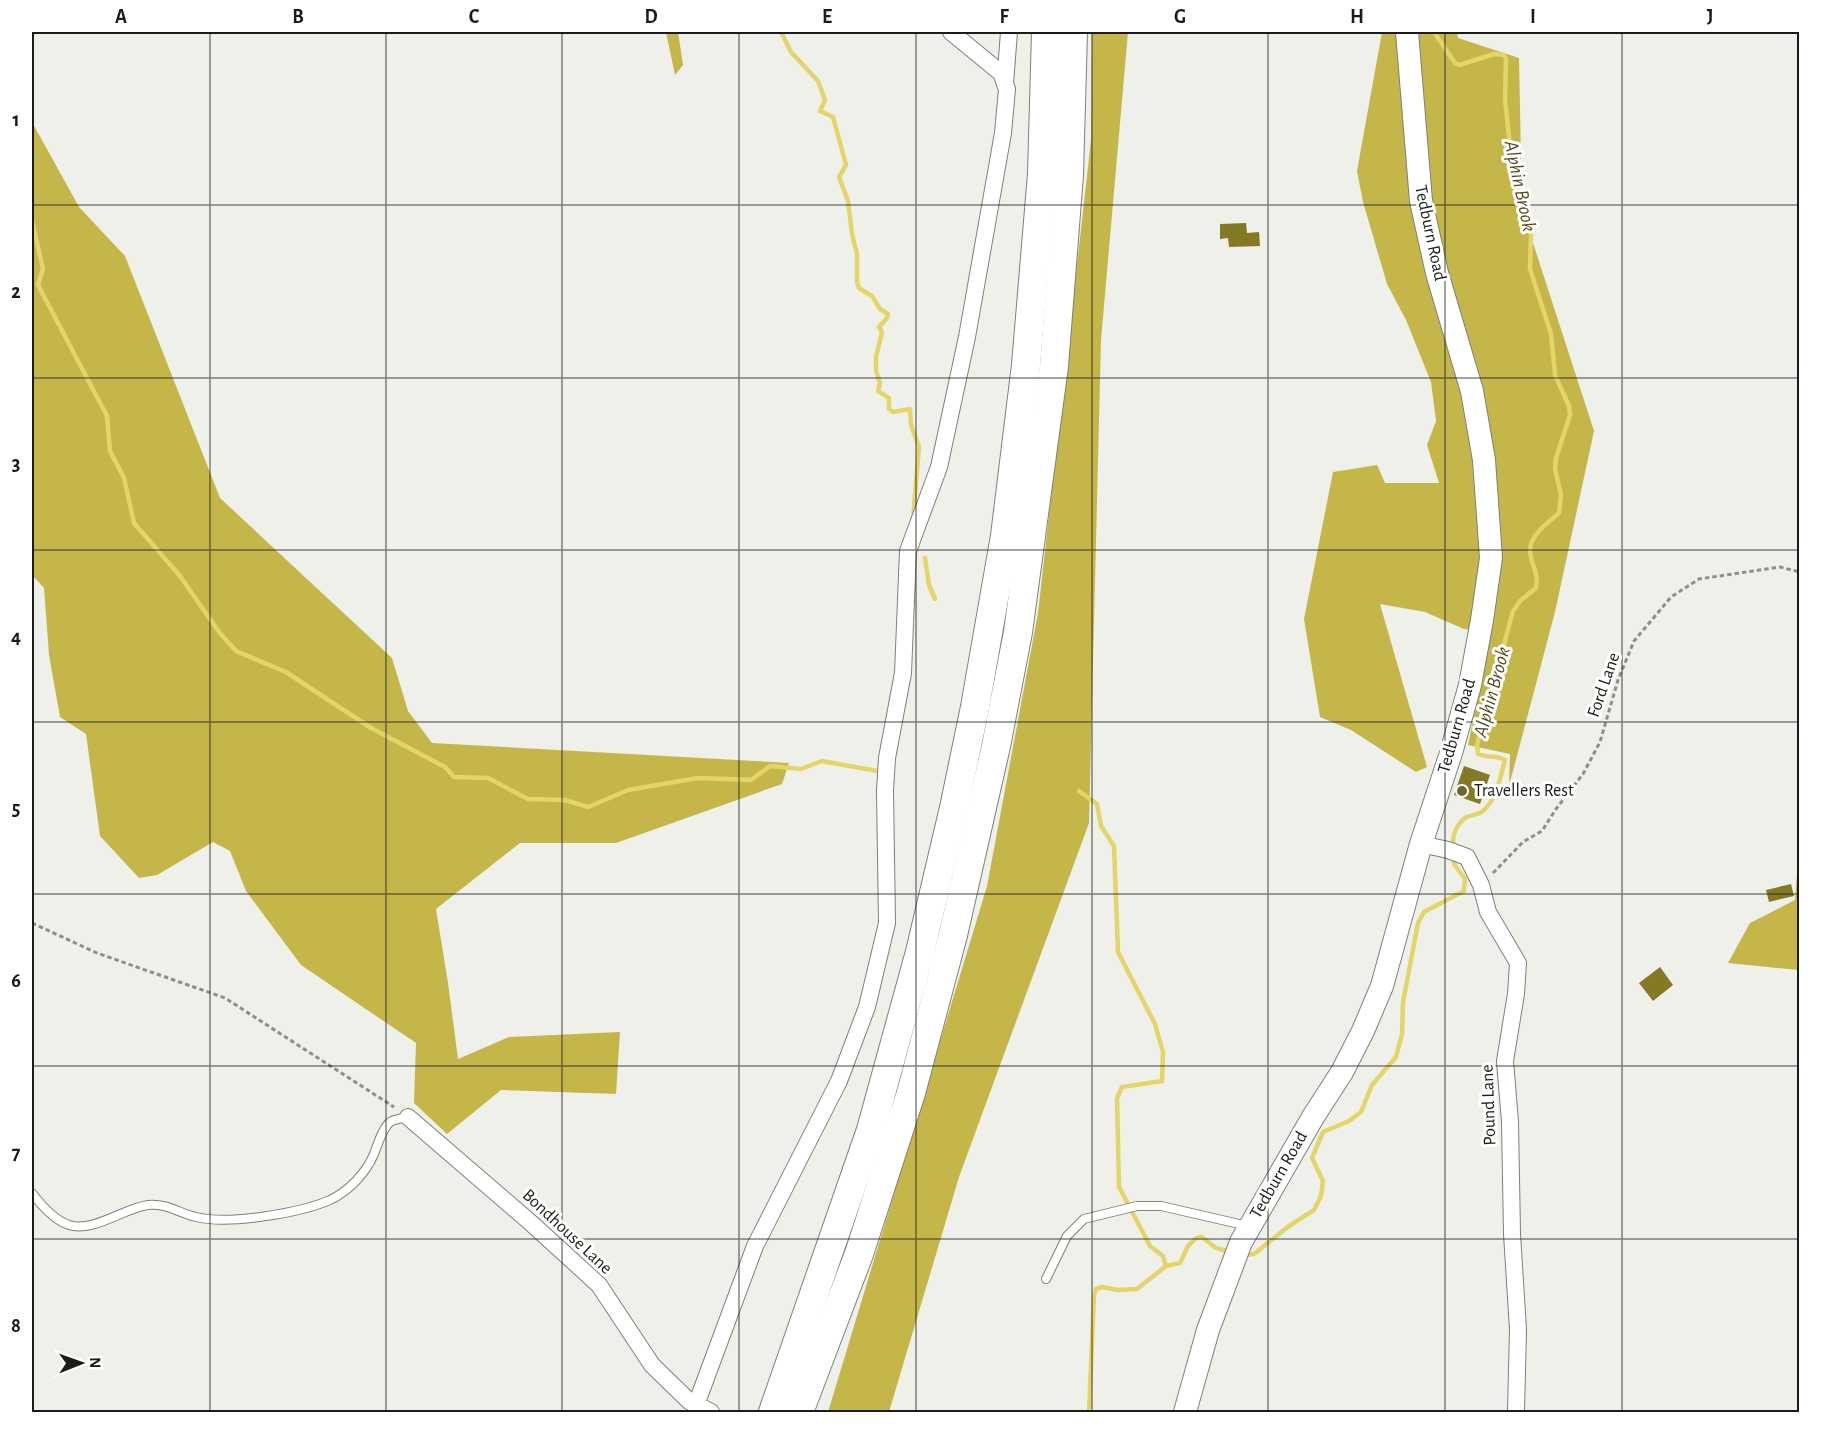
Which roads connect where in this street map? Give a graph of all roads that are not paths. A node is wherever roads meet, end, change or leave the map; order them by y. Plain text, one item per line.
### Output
1 (951, 32) edge
2 (1009, 32) edge
3 (1046, 32) edge
4 (1074, 32) edge
5 (1407, 32) edge
6 (1005, 85) junction
7 (1421, 844) junction
8 (408, 1117) joint
9 (32, 1193) edge
10 (1245, 1234) junction
11 (1046, 1279) dead end
12 (704, 1409) edge
13 (782, 1411) edge
14 (1185, 1413) edge
15 (1515, 1413) edge

1 - 6 street
2 - 6 street
3 - 13 highway
4 - 13 highway
5 - 7 street, Tedburn Road
6 - 12 street
7 - 10 street, Tedburn Road
7 - 15 street, Pound Lane
8 - 9 lane
8 - 12 street, Bondhouse Lane
10 - 11 lane
10 - 14 street, Tedburn Road

